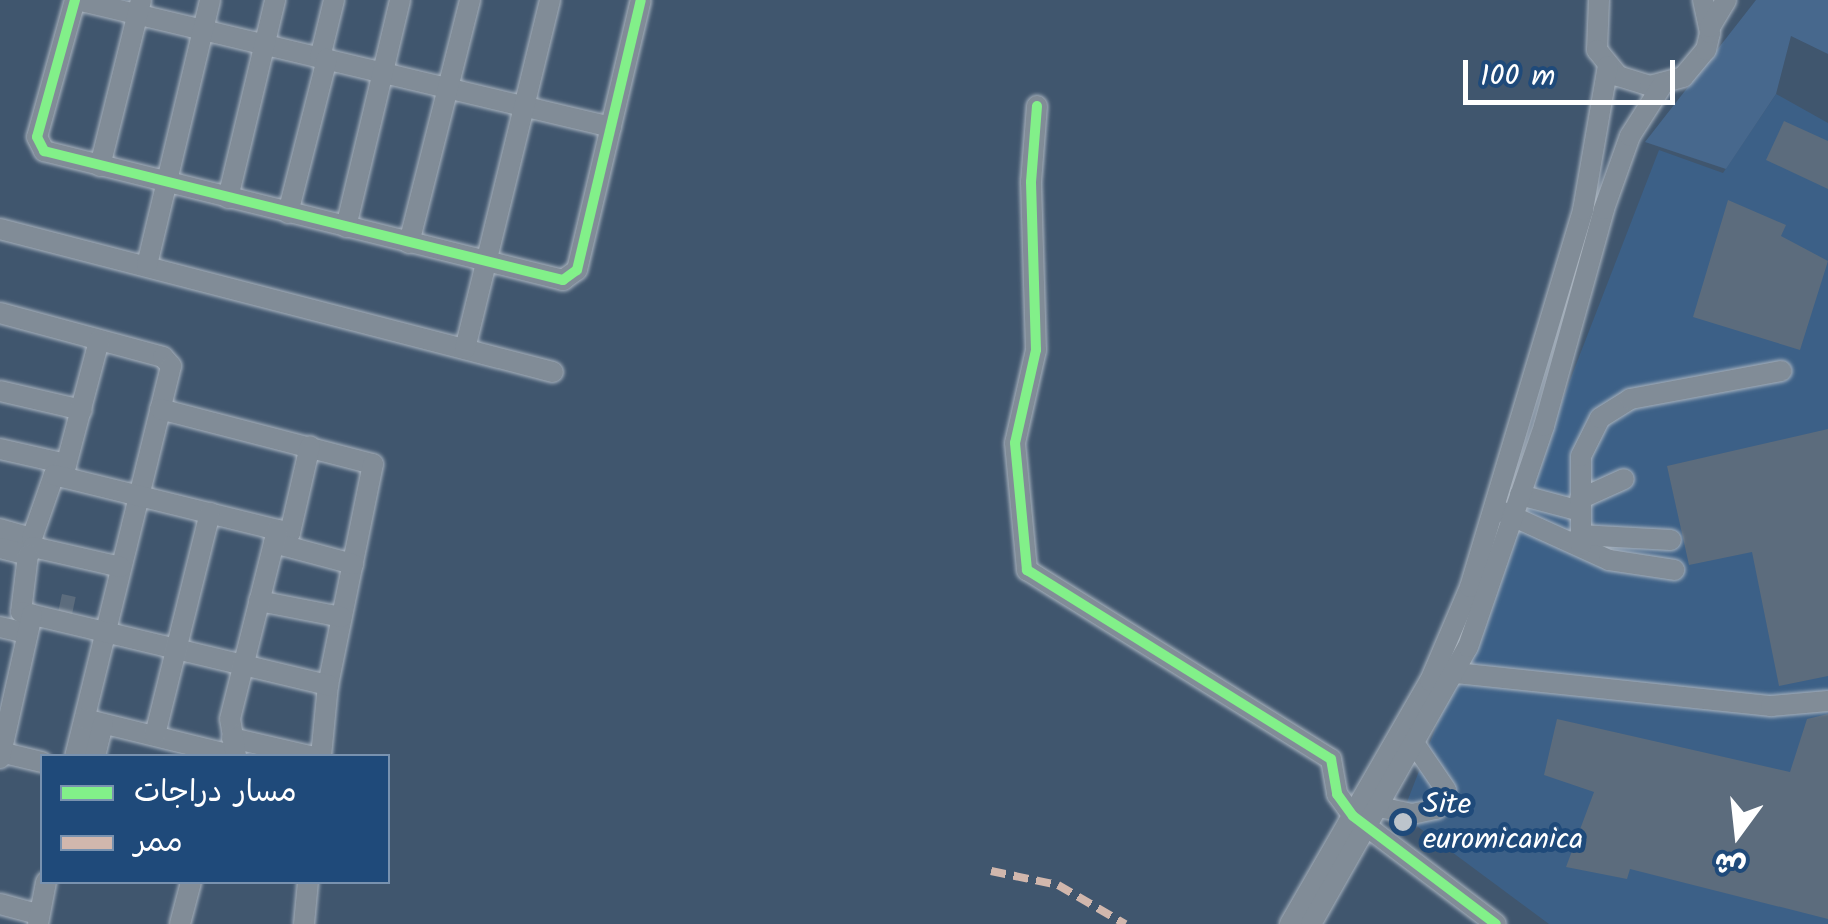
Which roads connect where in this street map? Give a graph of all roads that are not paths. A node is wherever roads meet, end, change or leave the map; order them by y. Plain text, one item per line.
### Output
1 (76, 0) edge
2 (210, 0) edge
3 (275, 0) edge
4 (334, 0) edge
5 (400, 0) edge
6 (470, 0) edge
7 (550, 0) edge
8 (640, 0) edge
9 (1703, 0) edge
10 (1726, 0) edge
11 (1591, 5) edge
12 (140, 7) edge
13 (1710, 27) junction
14 (203, 30) junction
15 (265, 45) junction
16 (323, 58) junction
17 (1608, 66) junction
18 (383, 73) junction
19 (1663, 84) junction
20 (448, 88) junction
21 (524, 106) junction
22 (1037, 106) dead end
23 (611, 127) junction
24 (100, 166) junction
25 (167, 183) junction
26 (228, 198) junction
27 (288, 212) junction
28 (346, 227) junction
29 (0, 229) edge
30 (409, 243) junction
31 (486, 262) junction
32 (148, 265) junction
33 (0, 313) edge
34 (99, 341) junction
35 (465, 349) junction
36 (1781, 371) dead end
37 (553, 372) dead end
38 (0, 392) edge
39 (160, 409) junction
40 (82, 410) junction
41 (310, 446) junction
42 (0, 449) edge
43 (65, 470) junction
44 (1624, 479) dead end
45 (140, 495) junction
46 (1520, 495) junction
47 (1580, 505) junction
48 (210, 512) junction
49 (1504, 513) junction
50 (0, 529) edge
51 (276, 536) junction
52 (1581, 540) junction
53 (1671, 540) dead end
54 (31, 547) junction
55 (0, 548) edge
56 (353, 564) junction
57 (121, 567) junction
58 (1674, 570) dead end
59 (259, 601) junction
60 (341, 617) junction
61 (30, 624) junction
62 (0, 627) edge
63 (106, 632) junction
64 (177, 649) junction
65 (243, 664) junction
66 (1456, 672) junction
67 (328, 685) junction
68 (8, 686) edge
69 (1828, 701) edge
70 (94, 722) junction
71 (155, 735) junction
72 (1416, 746) junction
73 (235, 750) edge
74 (0, 754) edge
75 (76, 754) edge
76 (94, 754) edge
77 (285, 754) edge
78 (321, 754) edge
79 (40, 762) edge
80 (1379, 806) junction
81 (1360, 821) junction
82 (46, 884) edge
83 (190, 884) edge
84 (305, 884) edge
85 (0, 904) edge
86 (38, 919) edge
87 (180, 924) edge
88 (304, 924) edge
89 (1290, 924) edge
90 (1312, 924) edge
91 (1496, 924) edge

1 - 12 street
1 - 24 street
2 - 14 street
3 - 15 street
4 - 16 street
5 - 18 street
6 - 20 street
7 - 21 street
8 - 23 street
9 - 13 street
10 - 13 street
11 - 17 street
12 - 14 street
12 - 24 street
13 - 19 street
14 - 15 street
14 - 25 street
15 - 16 street
15 - 26 street
16 - 18 street
16 - 27 street
17 - 19 street
17 - 49 street
18 - 20 street
18 - 28 street
19 - 46 street
20 - 21 street
20 - 30 street
21 - 23 street
21 - 31 street
22 - 81 street
23 - 31 street
24 - 25 street
25 - 26 street
25 - 32 street
26 - 27 street
27 - 28 street
28 - 30 street
29 - 32 street
30 - 31 street
31 - 35 street
32 - 35 street
33 - 34 street
34 - 39 street
34 - 40 street
35 - 37 street
36 - 47 street
38 - 40 street
39 - 41 street
39 - 45 street
40 - 43 street
41 - 51 street
41 - 56 street
42 - 43 street
43 - 45 street
43 - 54 street
44 - 47 street
45 - 48 street
45 - 57 street
46 - 47 street
46 - 49 street
47 - 52 street
48 - 51 street
48 - 64 street
49 - 52 street
49 - 66 street
49 - 81 street
50 - 54 street
51 - 56 street
51 - 59 street
52 - 53 street
52 - 58 street
54 - 55 street
54 - 57 street
54 - 61 street
56 - 60 street
57 - 63 street
59 - 60 street
59 - 65 street
60 - 67 street
61 - 62 street
61 - 63 street
61 - 68 street
63 - 64 street
63 - 70 street
64 - 65 street
64 - 71 street
65 - 67 street
65 - 73 street
66 - 69 street
66 - 72 street
67 - 78 street
68 - 74 street
70 - 71 street
70 - 75 street
70 - 76 street
71 - 73 street
72 - 80 street
72 - 80 street
73 - 77 street
74 - 79 street
80 - 81 street
81 - 89 street
81 - 90 street
81 - 91 street
82 - 86 street
83 - 87 street
84 - 88 street
85 - 86 street

